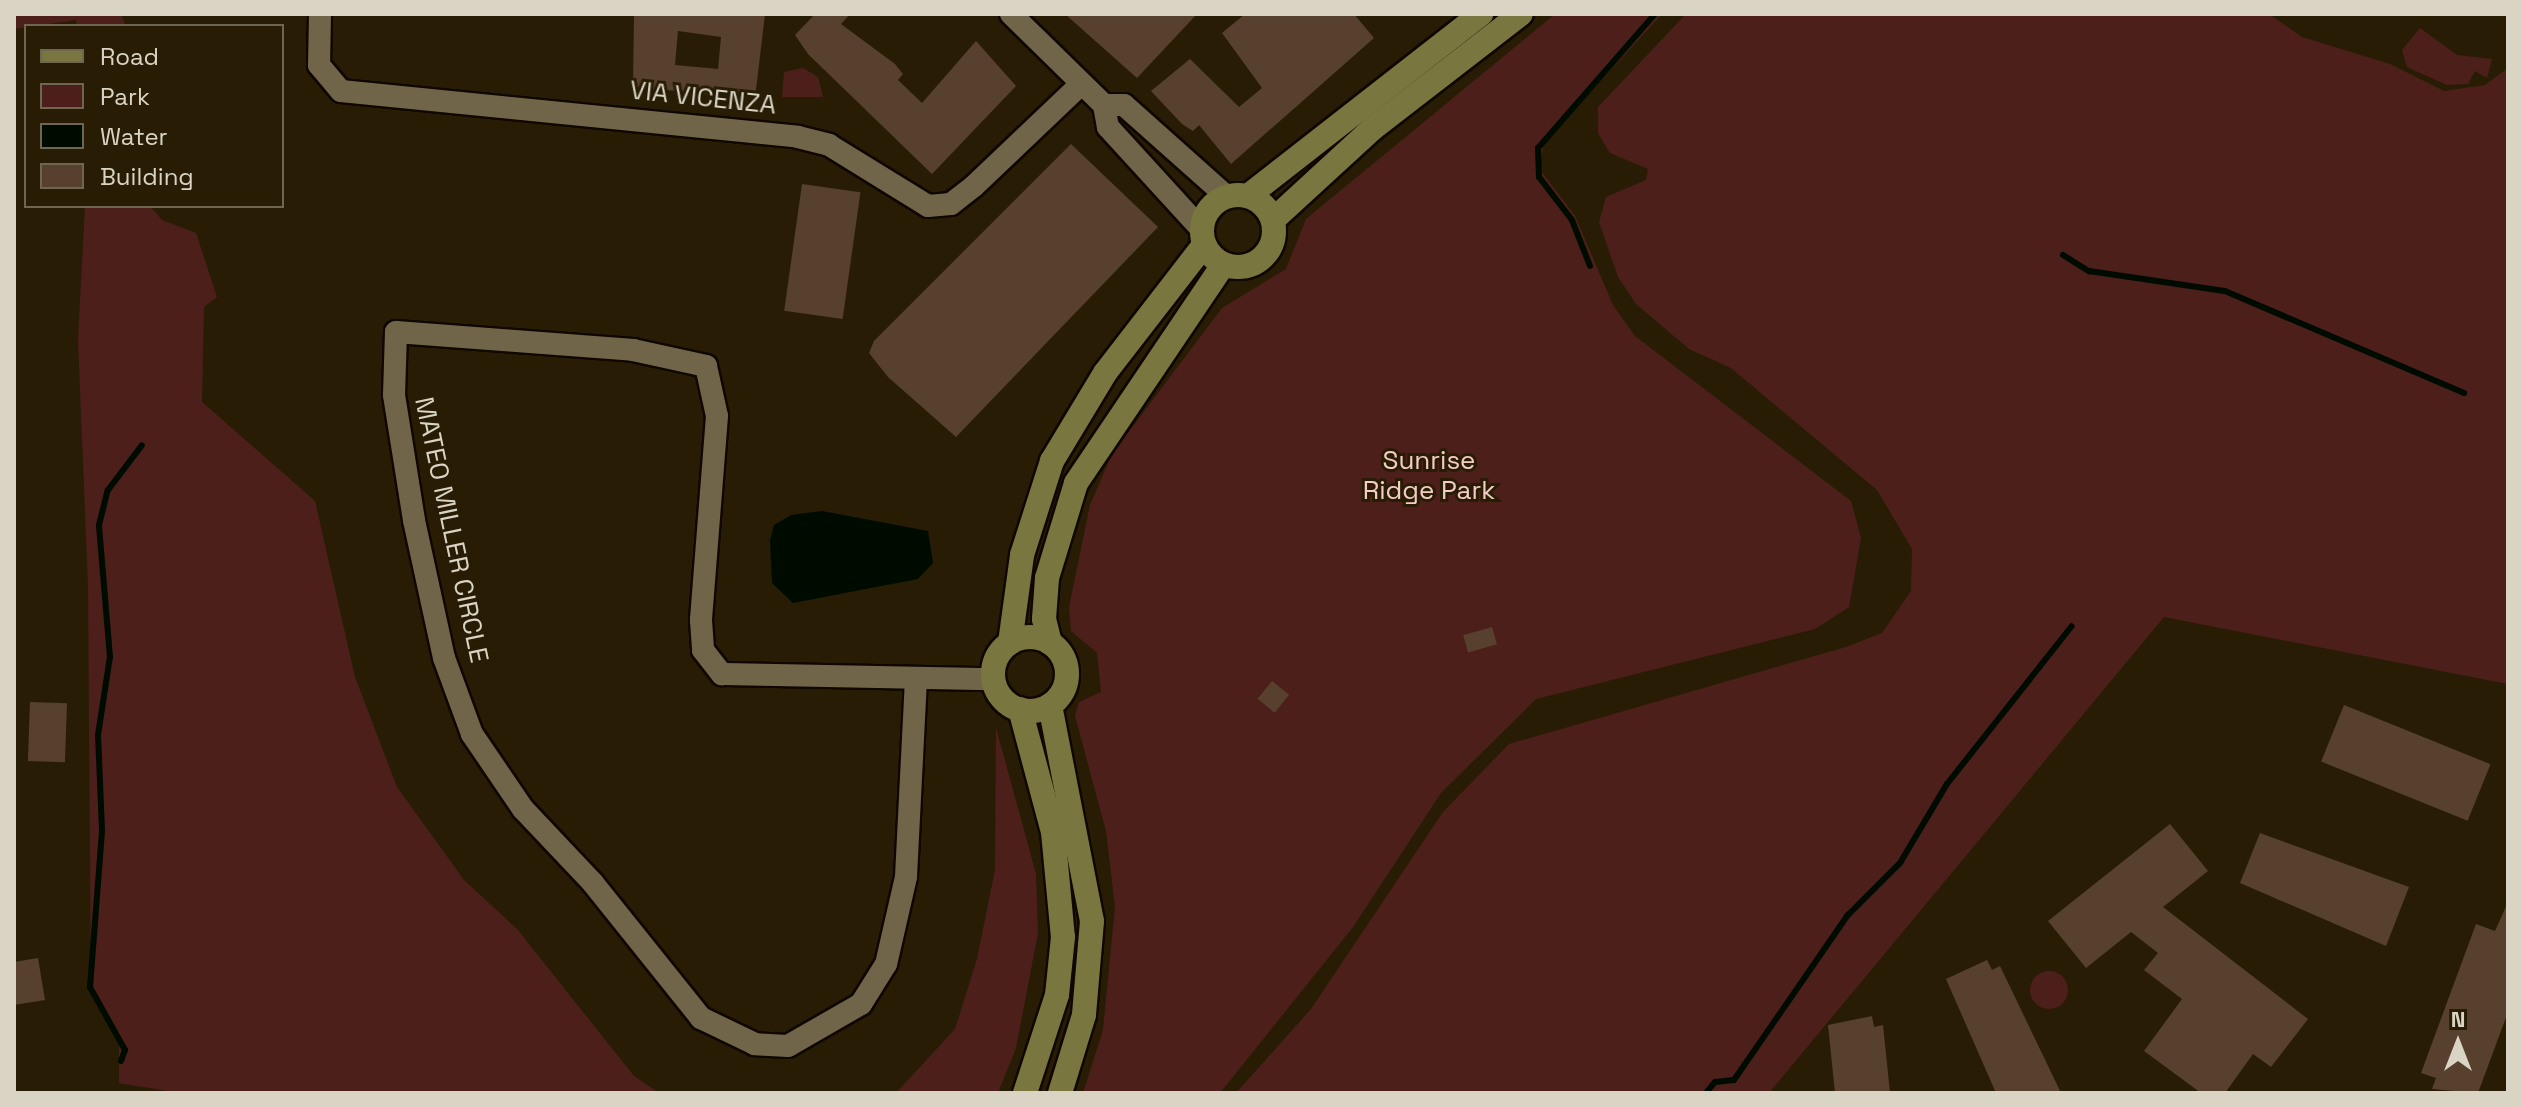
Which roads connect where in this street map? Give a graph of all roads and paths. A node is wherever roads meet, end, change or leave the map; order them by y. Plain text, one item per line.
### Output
1 (320, 14) edge
2 (1011, 14) edge
3 (1481, 14) edge
4 (1521, 14) edge
5 (1081, 84) junction
6 (1104, 105) junction
7 (1237, 196) junction
8 (1273, 220) junction
9 (1202, 237) junction
10 (1223, 265) junction
11 (1010, 643) junction
12 (1050, 643) junction
13 (916, 679) junction
14 (994, 679) junction
15 (1050, 705) junction
16 (1020, 709) junction
17 (1025, 1093) edge
18 (1060, 1093) edge

1 - 5 street, VIA VICENZA
2 - 5 street
3 - 7 street
4 - 8 street
5 - 6 street
6 - 7 street
6 - 9 street
7 - 8 street
7 - 9 street
8 - 10 street
9 - 10 street
9 - 11 street
10 - 12 street
11 - 12 street
11 - 14 street
12 - 15 street
13 - 13 street, MATEO MILLER CIRCLE
13 - 14 street, MATEO MILLER CIRCLE
14 - 16 street
15 - 16 street
15 - 18 street
16 - 17 street

